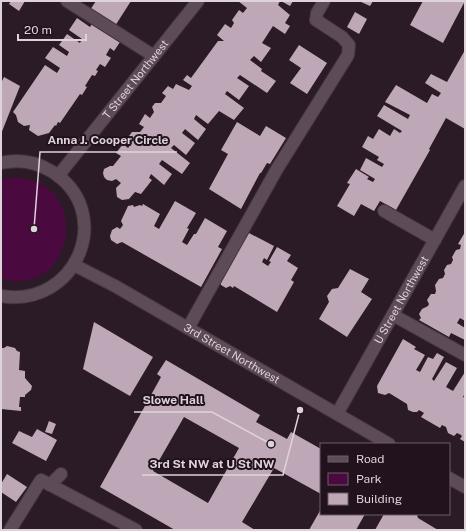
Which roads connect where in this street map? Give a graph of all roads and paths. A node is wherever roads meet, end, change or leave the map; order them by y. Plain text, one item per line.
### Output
1 (66, 1) edge
2 (198, 1) edge
3 (324, 1) edge
4 (154, 56) junction
5 (1, 163) edge
6 (58, 176) junction
7 (465, 186) edge
8 (384, 211) dead end
9 (435, 240) junction
10 (74, 265) junction
11 (1, 296) edge
12 (393, 315) junction
13 (188, 328) junction
14 (465, 354) edge
15 (337, 414) junction
16 (387, 443) edge
17 (61, 474) dead end
18 (450, 479) edge
19 (50, 485) junction
20 (465, 487) edge
21 (10, 530) edge
22 (136, 530) edge

1 - 4 street
2 - 4 street, T Street Northwest
3 - 13 street
4 - 6 street, T Street Northwest
5 - 6 street
6 - 10 street
7 - 9 street, U Street Northwest
8 - 9 street
9 - 12 street, U Street Northwest
10 - 11 street
10 - 13 street, 3rd Street Northwest
12 - 14 street
12 - 15 street, U Street Northwest
13 - 15 street, 3rd Street Northwest
15 - 16 street, 3rd Street Northwest
17 - 19 street
18 - 20 street
19 - 21 street
19 - 22 street

